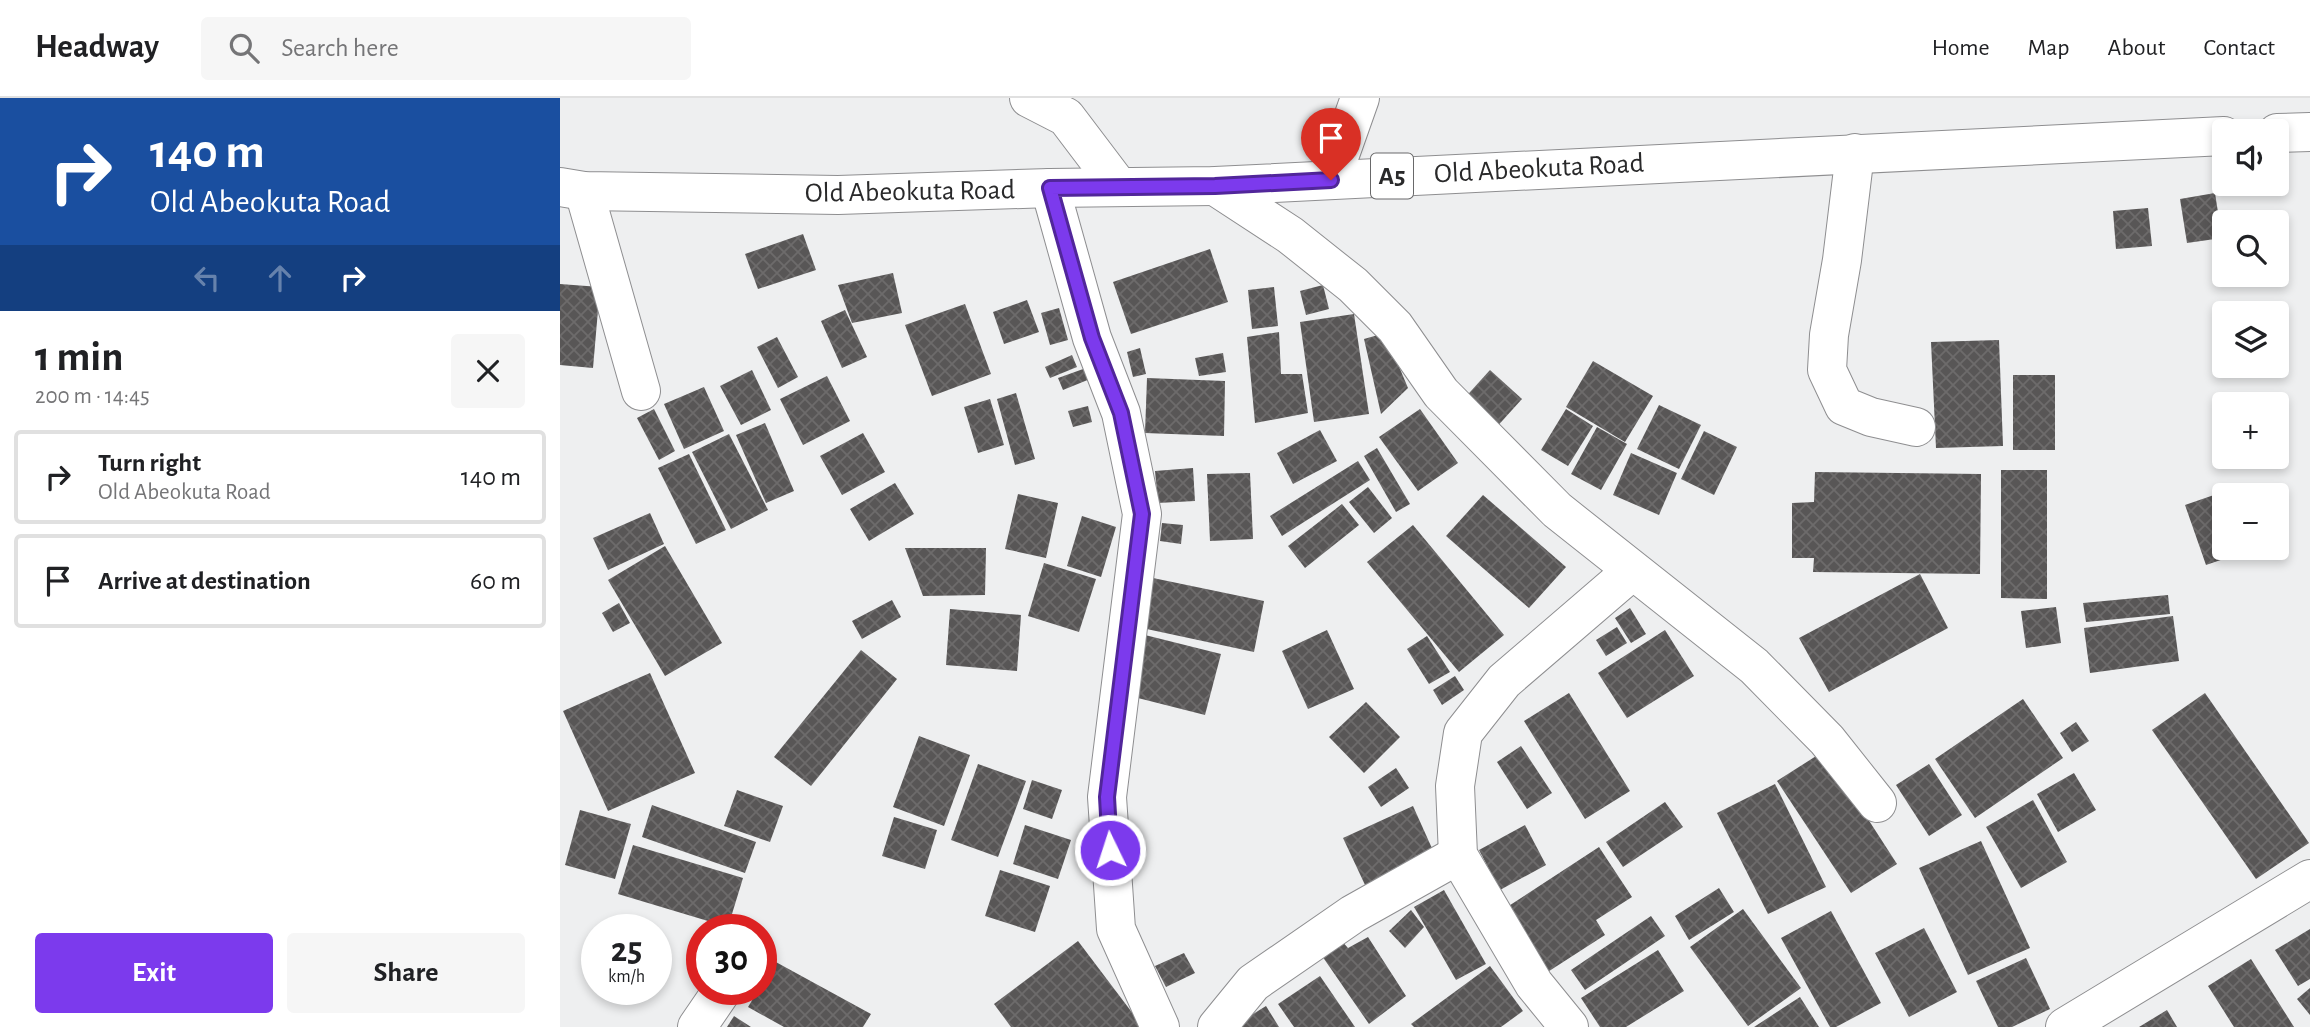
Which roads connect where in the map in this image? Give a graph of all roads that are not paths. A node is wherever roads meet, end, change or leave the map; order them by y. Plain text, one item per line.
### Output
1 (1029, 98) edge
2 (1360, 98) edge
3 (2310, 132) edge
4 (2289, 133) edge
5 (2212, 137) edge
6 (1855, 153) junction
7 (1331, 180) junction
8 (1215, 186) junction
9 (1119, 187) junction
10 (1050, 188) junction
11 (572, 189) edge
12 (641, 391) dead end
13 (1916, 427) dead end
14 (1632, 571) junction
15 (1877, 803) dead end
16 (1458, 855) junction
17 (2310, 879) edge
18 (712, 1005) edge
19 (697, 1027) edge
20 (1160, 1027) edge
21 (1217, 1027) edge
22 (1569, 1027) edge
23 (2065, 1027) edge

1 - 9 main road
2 - 7 main road
3 - 4 main road
5 - 6 main road, Old Abeokuta Road / A5
6 - 7 main road, Old Abeokuta Road / A5
6 - 13 main road
7 - 8 main road, Old Abeokuta Road / A5
8 - 9 main road, Old Abeokuta Road / A5
8 - 14 main road
9 - 10 main road, Old Abeokuta Road / A5
10 - 11 main road, Old Abeokuta Road / A5
10 - 20 main road
11 - 12 main road
14 - 15 main road
14 - 16 main road
16 - 21 main road
16 - 22 main road
17 - 23 main road
18 - 19 main road

